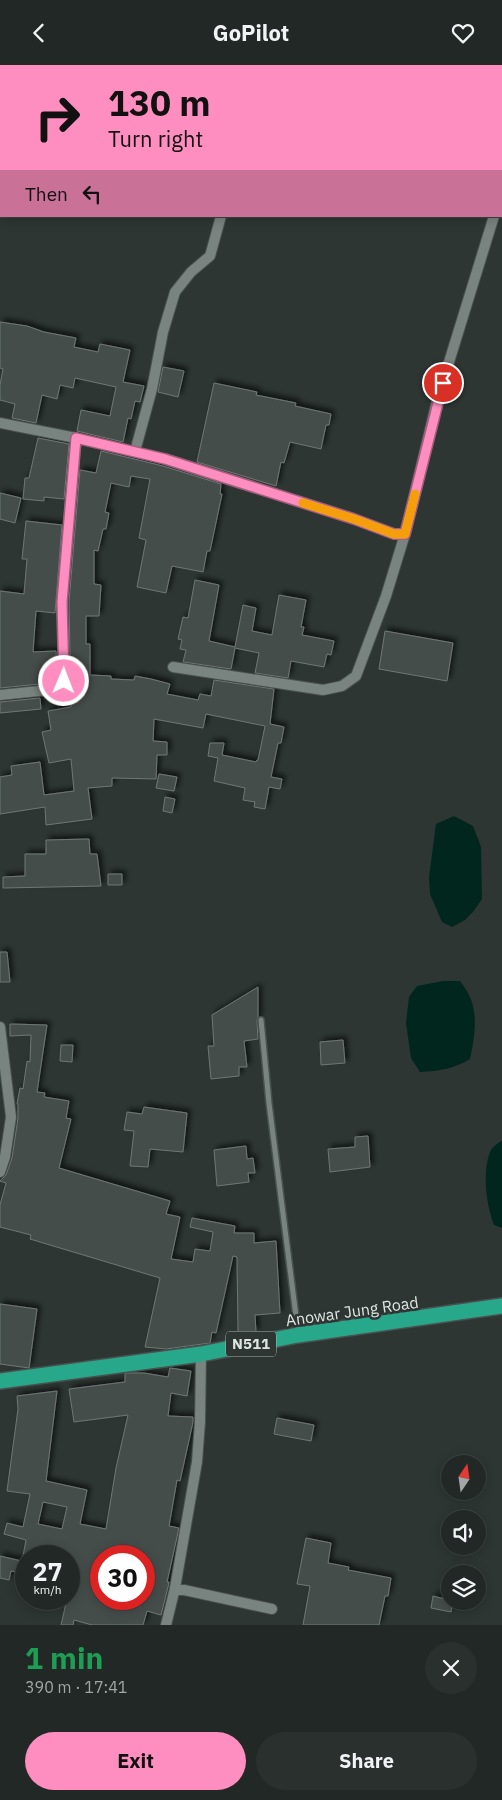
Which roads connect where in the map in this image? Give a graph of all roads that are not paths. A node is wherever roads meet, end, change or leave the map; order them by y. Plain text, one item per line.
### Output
1 (221, 217) edge
2 (494, 217) edge
3 (0, 423) edge
4 (76, 438) junction
5 (138, 444) dead end
6 (405, 534) junction
7 (172, 667) dead end
8 (0, 695) edge
9 (262, 1020) dead end
10 (0, 1027) edge
11 (0, 1172) edge
12 (502, 1307) edge
13 (298, 1335) junction
14 (201, 1354) junction
15 (0, 1381) edge
16 (175, 1588) junction
17 (272, 1609) dead end
18 (166, 1625) edge

1 - 5 street
2 - 6 street
3 - 4 street
4 - 6 street
4 - 8 street
6 - 7 street
9 - 13 lane
10 - 11 street
12 - 13 highway, Anowar Jung Road / N511
13 - 14 highway, Anowar Jung Road / N511
14 - 15 highway, Anowar Jung Road / N511
14 - 16 street
16 - 17 street
16 - 18 street

